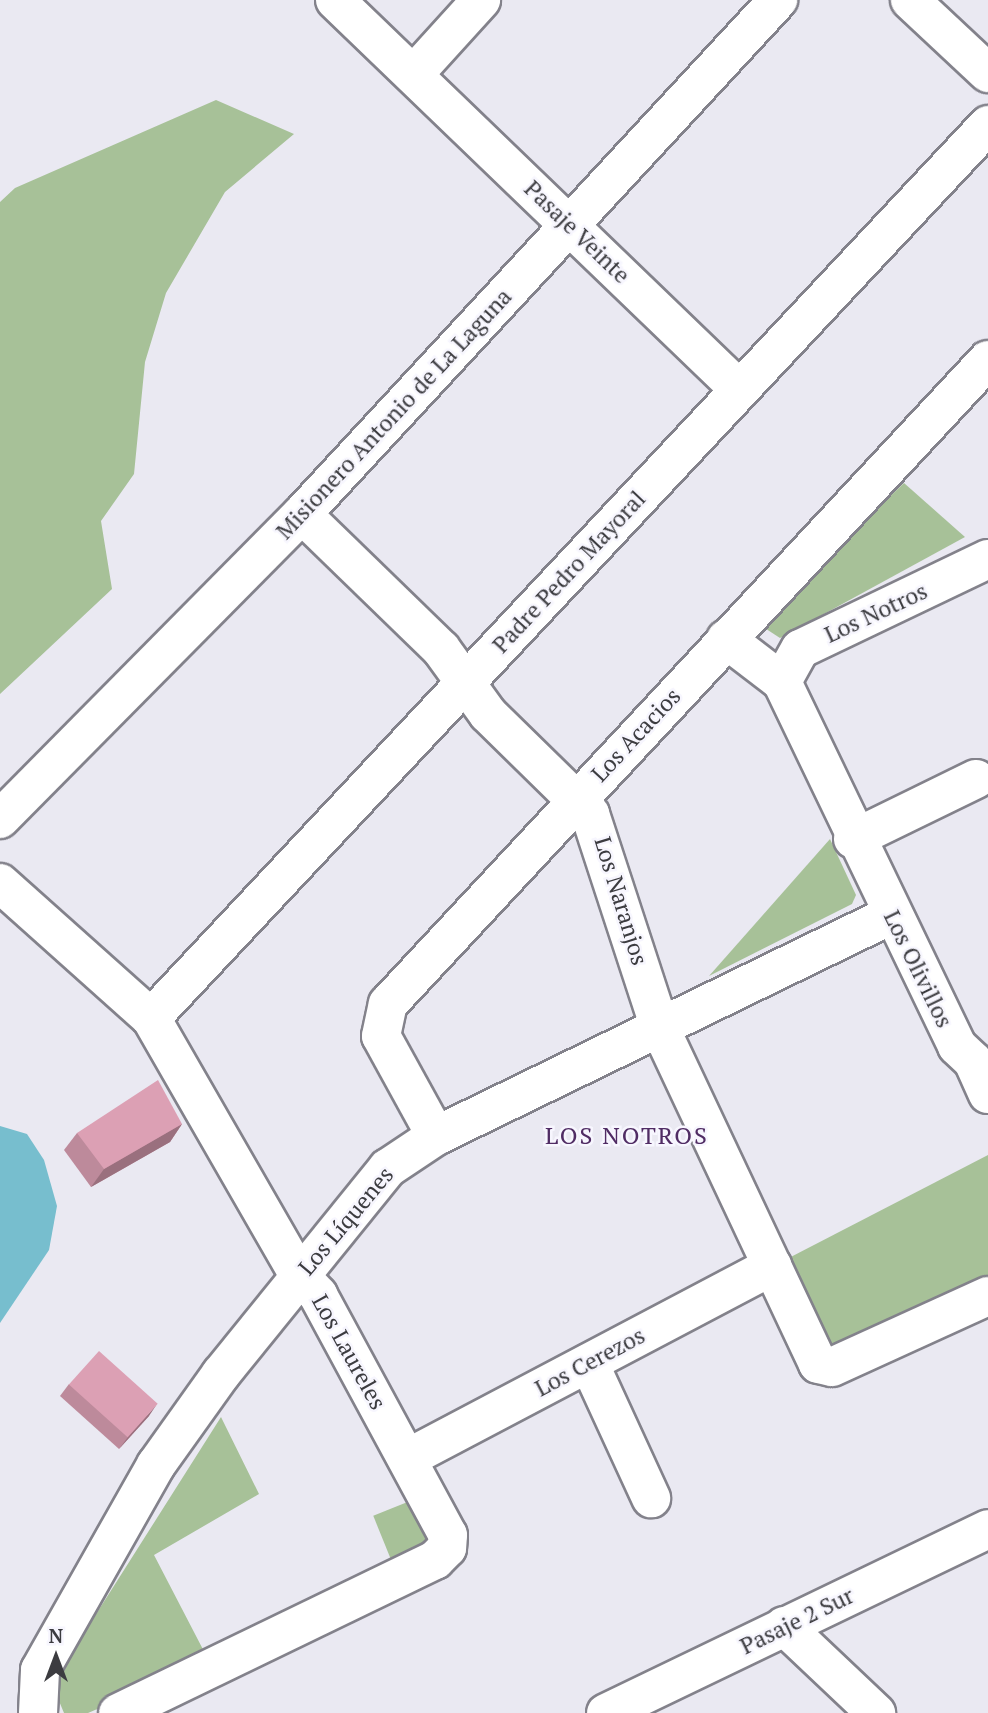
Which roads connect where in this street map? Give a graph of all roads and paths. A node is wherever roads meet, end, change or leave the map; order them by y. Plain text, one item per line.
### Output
1 (335, 0) edge
2 (481, 0) edge
3 (778, 0) edge
4 (910, 0) edge
5 (988, 73) edge
6 (414, 74) junction
7 (988, 125) edge
8 (569, 224) junction
9 (988, 360) edge
10 (740, 390) junction
11 (302, 514) junction
12 (988, 559) edge
13 (726, 639) junction
14 (782, 682) junction
15 (465, 683) junction
16 (976, 779) dead end
17 (578, 797) junction
18 (0, 818) edge
19 (853, 839) junction
20 (0, 883) edge
21 (891, 915) junction
22 (151, 1018) junction
23 (660, 1028) junction
24 (983, 1073) edge
25 (436, 1136) junction
26 (772, 1266) junction
27 (299, 1275) junction
28 (988, 1296) edge
29 (589, 1363) junction
30 (408, 1458) junction
31 (652, 1498) dead end
32 (988, 1529) edge
33 (784, 1626) junction
34 (38, 1713) edge
35 (118, 1713) edge
36 (606, 1713) edge
37 (876, 1713) edge

1 - 6 street, Pasaje Veinte
2 - 6 street
3 - 8 street, Misionero Antonio de La Laguna
4 - 5 street
6 - 8 street, Pasaje Veinte
7 - 10 street, Padre Pedro Mayoral
8 - 10 street, Pasaje Veinte
8 - 11 street, Misionero Antonio de La Laguna
9 - 13 street, Los Acacios
10 - 15 street, Padre Pedro Mayoral
11 - 15 street, Los Naranjos
11 - 18 street, Misionero Antonio de La Laguna
12 - 14 street, Los Notros
13 - 14 street
13 - 17 street, Los Acacios
14 - 19 street
15 - 17 street, Los Naranjos
15 - 22 street, Padre Pedro Mayoral
16 - 19 street
17 - 23 street, Los Naranjos
17 - 25 street, Los Acacios
19 - 21 street, Los Olivillos
20 - 22 street, Los Laureles
21 - 23 street, Los Líquenes
21 - 24 street, Los Olivillos
22 - 27 street, Los Laureles
23 - 25 street, Los Líquenes
23 - 26 street, Los Naranjos
25 - 27 street, Los Líquenes
26 - 28 street, Los Naranjos
26 - 29 street, Los Cerezos
27 - 30 street, Los Laureles
27 - 34 street, Los Líquenes
29 - 30 street, Los Cerezos
29 - 31 street
30 - 35 street, Los Laureles
32 - 33 street, Pasaje 2 Sur
33 - 36 street, Pasaje 2 Sur
33 - 37 street

